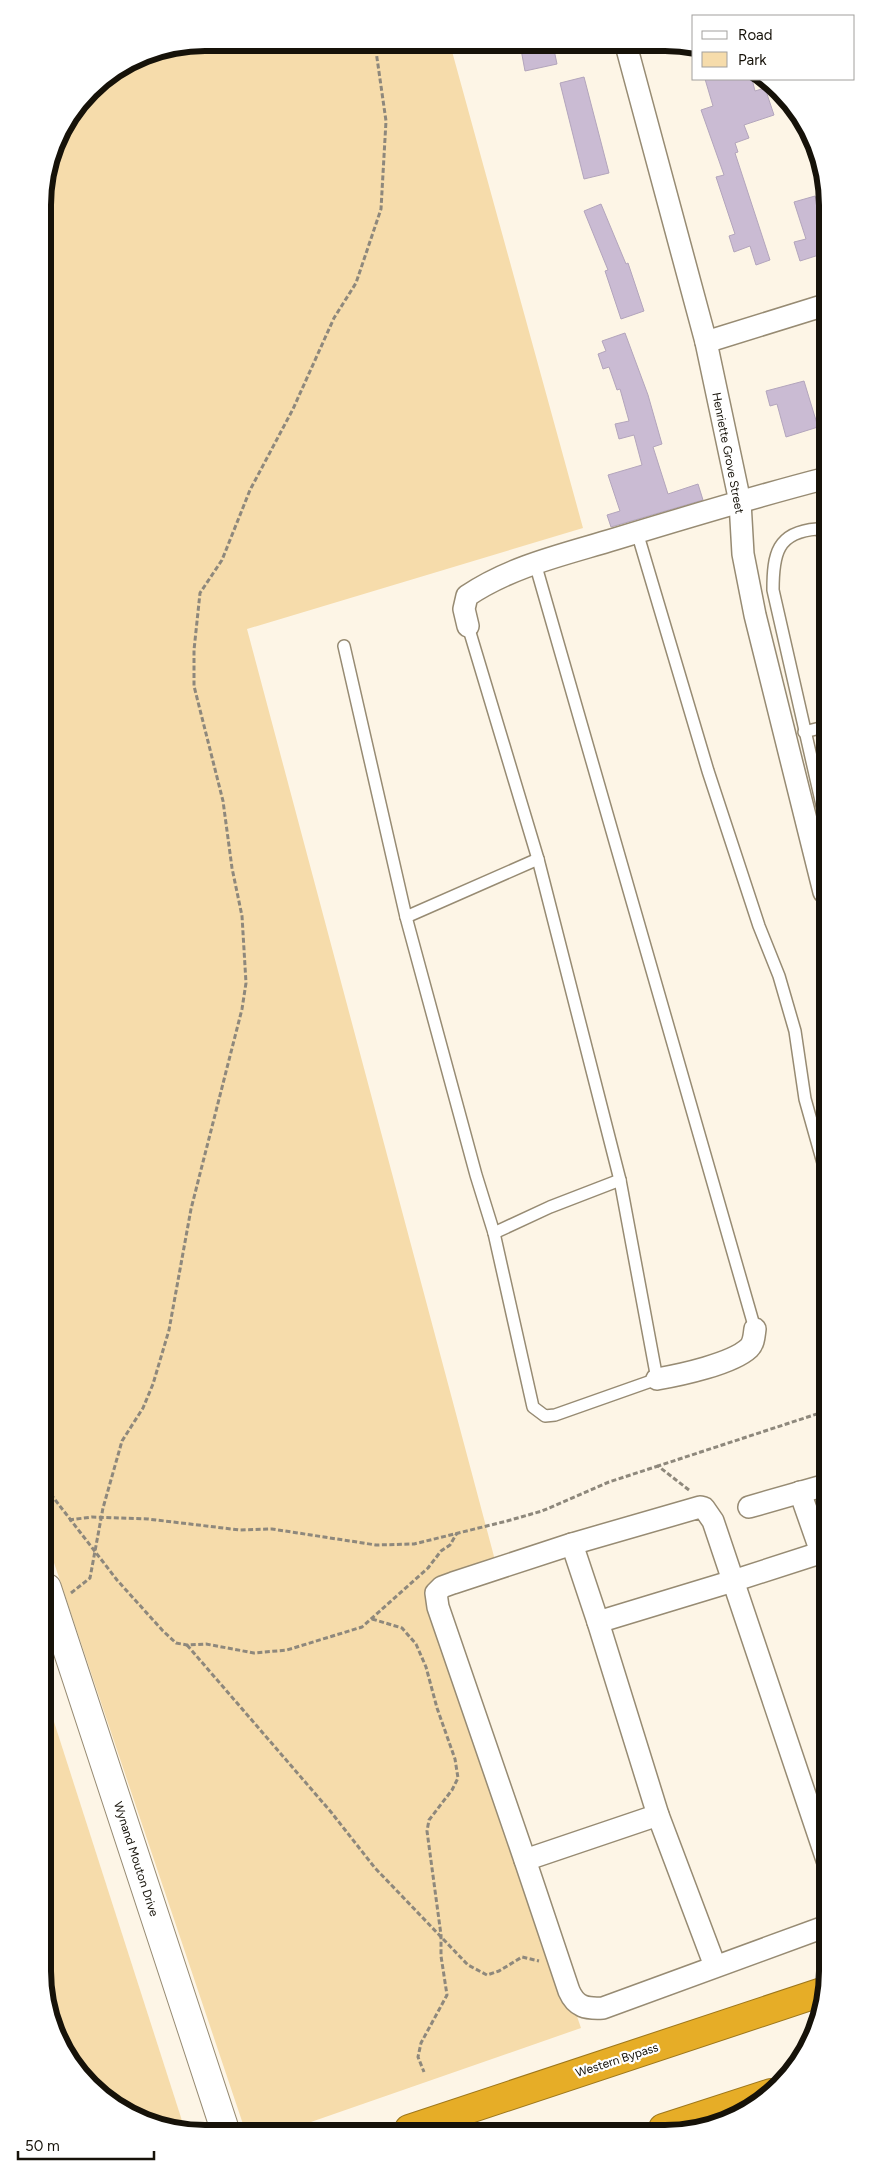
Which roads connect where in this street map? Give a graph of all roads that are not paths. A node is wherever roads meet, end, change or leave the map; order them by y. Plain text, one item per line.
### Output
1 (628, 51) edge
2 (819, 307) edge
3 (706, 342) junction
4 (819, 480) edge
5 (740, 502) junction
6 (819, 530) edge
7 (637, 532) junction
8 (535, 563) junction
9 (468, 626) joint
10 (344, 646) dead end
11 (819, 728) edge
12 (804, 732) junction
13 (819, 792) edge
14 (538, 859) junction
15 (819, 870) edge
16 (406, 917) junction
17 (818, 1146) edge
18 (620, 1180) junction
19 (494, 1233) junction
20 (754, 1330) joint
21 (657, 1379) junction
22 (818, 1487) edge
23 (800, 1492) junction
24 (749, 1507) dead end
25 (818, 1538) edge
26 (572, 1544) junction
27 (818, 1554) edge
28 (733, 1582) junction
29 (57, 1591) edge
30 (598, 1622) junction
31 (658, 1815) junction
32 (818, 1834) edge
33 (525, 1860) junction
34 (818, 1929) edge
35 (715, 1966) junction
36 (817, 1994) edge
37 (752, 2098) edge
38 (675, 2124) edge
39 (224, 2125) edge
40 (421, 2125) edge

1 - 3 street, Henriette Grove Street
2 - 3 street
3 - 5 street, Henriette Grove Street
4 - 5 street
5 - 7 street
5 - 15 street, Henriette Grove Street
6 - 12 lane
7 - 8 street
7 - 17 lane
8 - 9 street
8 - 20 lane
9 - 14 lane
10 - 16 lane
11 - 12 lane
12 - 13 lane
14 - 16 lane
14 - 18 lane
16 - 19 lane
18 - 19 lane
18 - 21 lane
19 - 21 lane
20 - 21 street
22 - 23 street
23 - 24 street
23 - 25 street
26 - 28 street
26 - 30 street
26 - 33 street
27 - 28 street
28 - 30 street
28 - 32 street
29 - 39 street, Wynand Mouton Drive
30 - 31 street
31 - 33 street
31 - 35 street
33 - 35 street
34 - 35 street
36 - 40 highway, Western Bypass
37 - 38 highway

